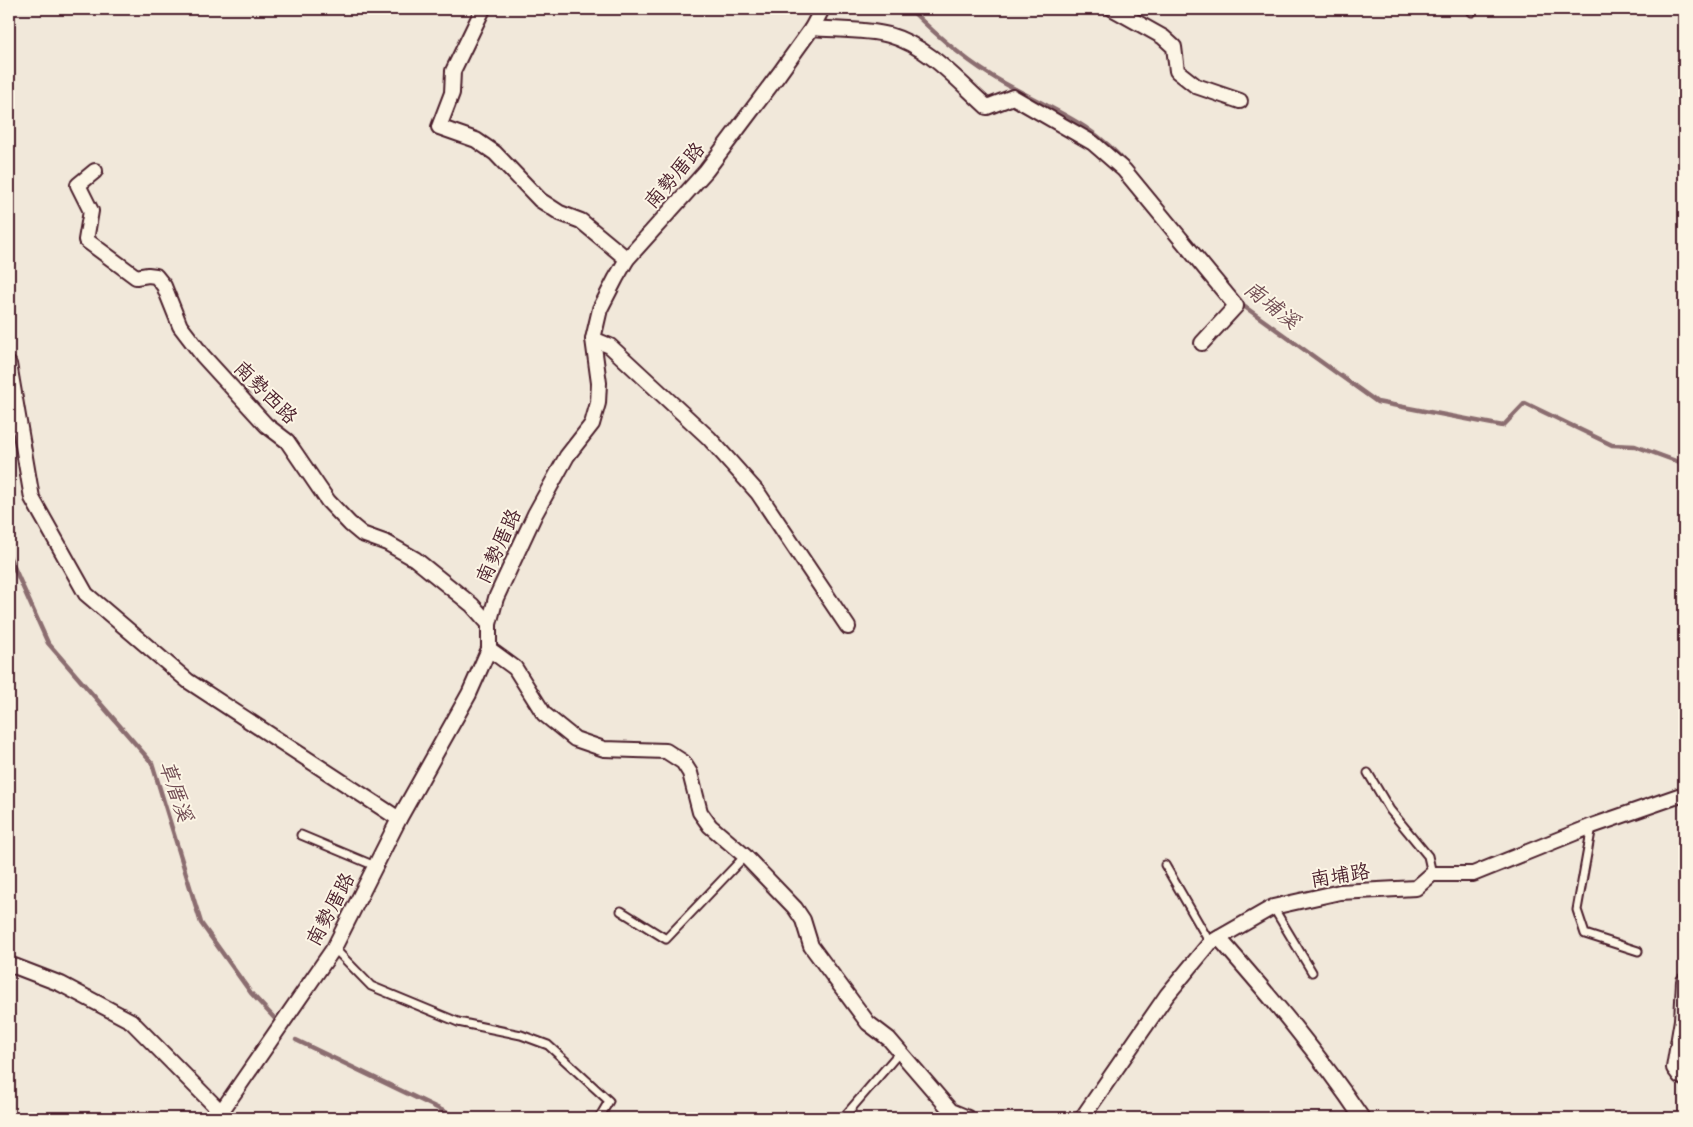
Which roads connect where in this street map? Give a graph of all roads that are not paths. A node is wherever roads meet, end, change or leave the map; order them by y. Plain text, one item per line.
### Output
1 (483, 9) edge
2 (822, 9) edge
3 (1113, 9) edge
4 (812, 28) junction
5 (1240, 101) dead end
6 (95, 171) dead end
7 (627, 259) junction
8 (593, 339) junction
9 (1202, 343) dead end
10 (9, 364) edge
11 (489, 624) junction
12 (848, 627) dead end
13 (489, 649) junction
14 (1368, 773) dead end
15 (1684, 794) edge
16 (399, 819) junction
17 (1592, 826) junction
18 (301, 835) dead end
19 (745, 856) junction
20 (1165, 864) dead end
21 (375, 866) junction
22 (1432, 874) junction
23 (1273, 907) junction
24 (621, 911) dead end
25 (1215, 941) junction
26 (334, 948) junction
27 (1638, 951) dead end
28 (9, 964) edge
29 (1312, 972) dead end
30 (1684, 981) edge
31 (899, 1053) junction
32 (1684, 1078) edge
33 (220, 1115) edge
34 (599, 1118) edge
35 (843, 1118) edge
36 (968, 1118) edge
37 (1082, 1118) edge
38 (1362, 1118) edge

1 - 7 street
2 - 4 street, 南勢厝路
3 - 5 street
4 - 7 street, 南勢厝路
4 - 9 street
6 - 11 street, 南勢西路
7 - 8 street, 南勢厝路
8 - 11 street, 南勢厝路
8 - 12 street
10 - 16 street
11 - 13 street, 南勢厝路
13 - 16 street, 南勢厝路
13 - 19 street
14 - 22 lane
15 - 17 street
16 - 21 street, 南勢厝路
17 - 22 street
17 - 27 lane
18 - 21 lane
19 - 24 lane
19 - 31 street
20 - 25 lane
21 - 26 street, 南勢厝路
22 - 23 street, 南埔路
23 - 25 street, 南埔路
23 - 29 lane
25 - 37 street, 南埔路
25 - 38 street
26 - 33 street, 南勢厝路
26 - 34 lane
28 - 33 street
30 - 32 street
31 - 35 lane
31 - 36 street

